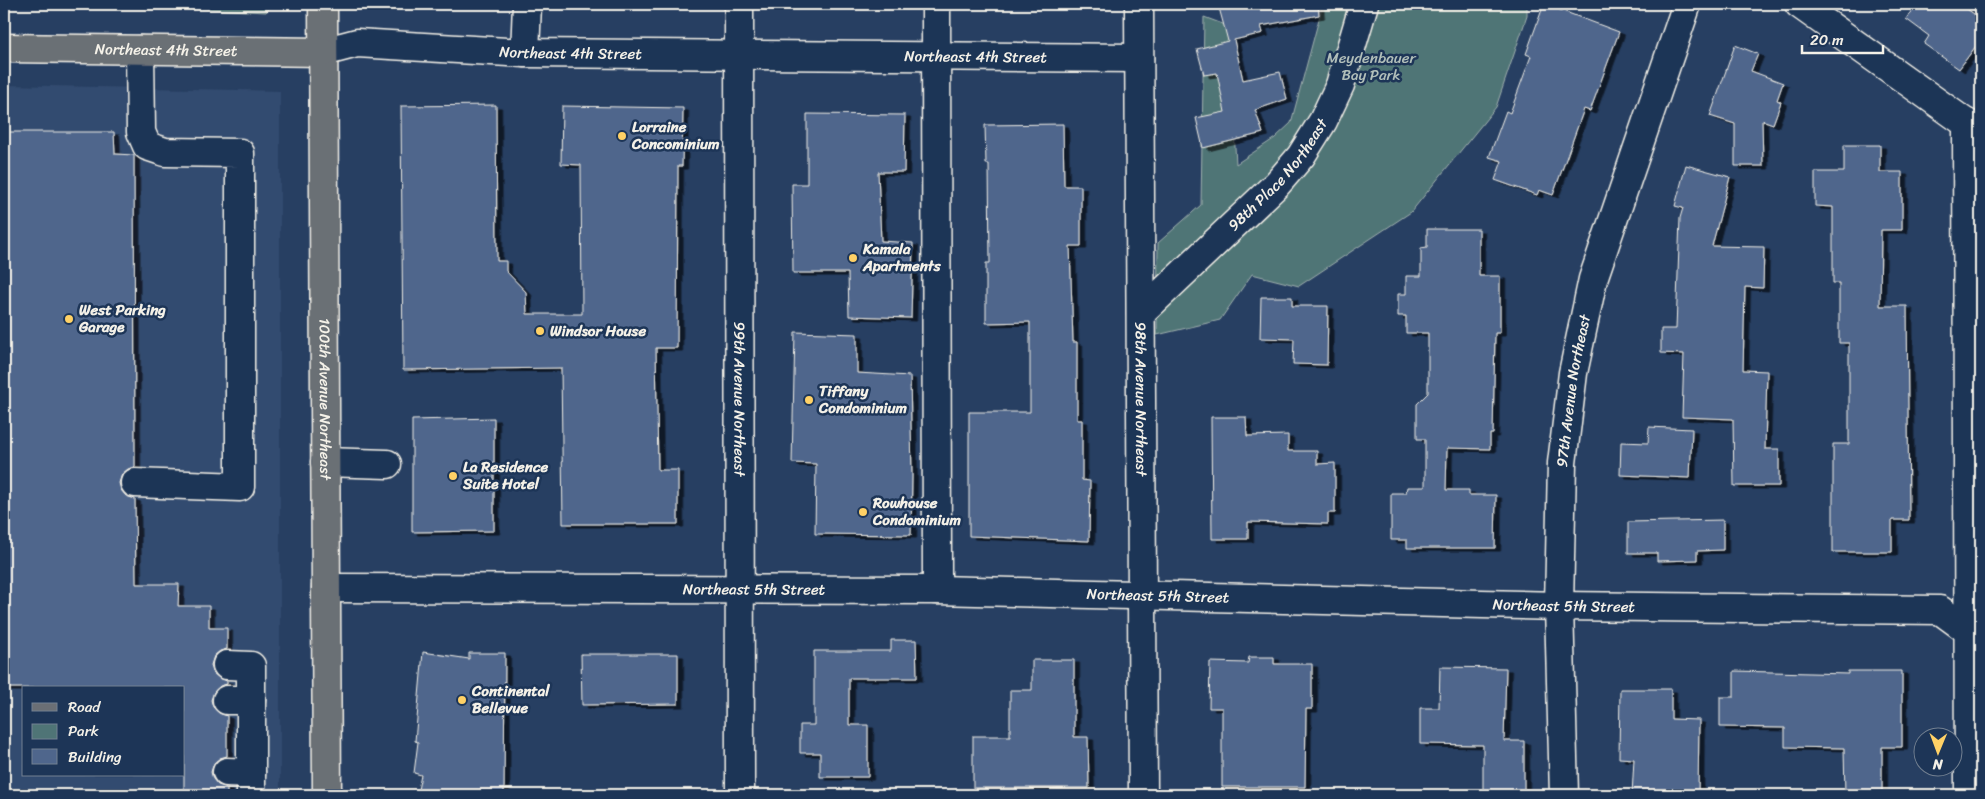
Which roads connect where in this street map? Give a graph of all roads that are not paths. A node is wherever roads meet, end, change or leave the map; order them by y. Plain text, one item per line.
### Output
1 (323, 4) edge
2 (527, 4) edge
3 (739, 4) edge
4 (936, 4) edge
5 (1139, 4) edge
6 (1364, 4) edge
7 (1687, 4) edge
8 (1799, 4) edge
9 (4, 48) edge
10 (140, 50) junction
11 (322, 52) junction
12 (525, 53) junction
13 (739, 53) junction
14 (937, 56) junction
15 (1139, 58) junction
16 (1974, 128) edge
17 (1141, 313) junction
18 (324, 462) junction
19 (387, 464) dead end
20 (135, 483) dead end
21 (326, 588) junction
22 (937, 590) junction
23 (740, 591) junction
24 (1142, 594) junction
25 (1559, 606) junction
26 (1974, 635) edge
27 (227, 665) dead end
28 (243, 780) edge
29 (327, 795) edge
30 (740, 795) edge
31 (1143, 795) edge
32 (1564, 795) edge
33 (1969, 795) edge

1 - 11 main road, 100th Avenue Northeast
2 - 12 street
3 - 13 street, 99th Avenue Northeast
4 - 14 street
5 - 15 street, 98th Avenue Northeast
6 - 17 street, 98th Place Northeast
7 - 25 street, 97th Avenue Northeast
8 - 16 street
9 - 10 main road, Northeast 4th Street
10 - 11 main road, Northeast 4th Street
10 - 20 street
11 - 12 street, Northeast 4th Street
11 - 18 main road, 100th Avenue Northeast
12 - 13 street, Northeast 4th Street
13 - 14 street, Northeast 4th Street
13 - 23 street, 99th Avenue Northeast
14 - 15 street, Northeast 4th Street
14 - 22 street
15 - 17 street, 98th Avenue Northeast
16 - 26 street
17 - 24 street, 98th Avenue Northeast
18 - 19 street
18 - 21 main road, 100th Avenue Northeast
21 - 23 street, Northeast 5th Street
21 - 29 main road, 100th Avenue Northeast
22 - 23 street, Northeast 5th Street
22 - 24 street, Northeast 5th Street
23 - 30 street, 99th Avenue Northeast
24 - 25 street, Northeast 5th Street
24 - 31 street, 98th Avenue Northeast
25 - 26 street, Northeast 5th Street
25 - 32 street, 97th Avenue Northeast
26 - 33 street
27 - 28 street

